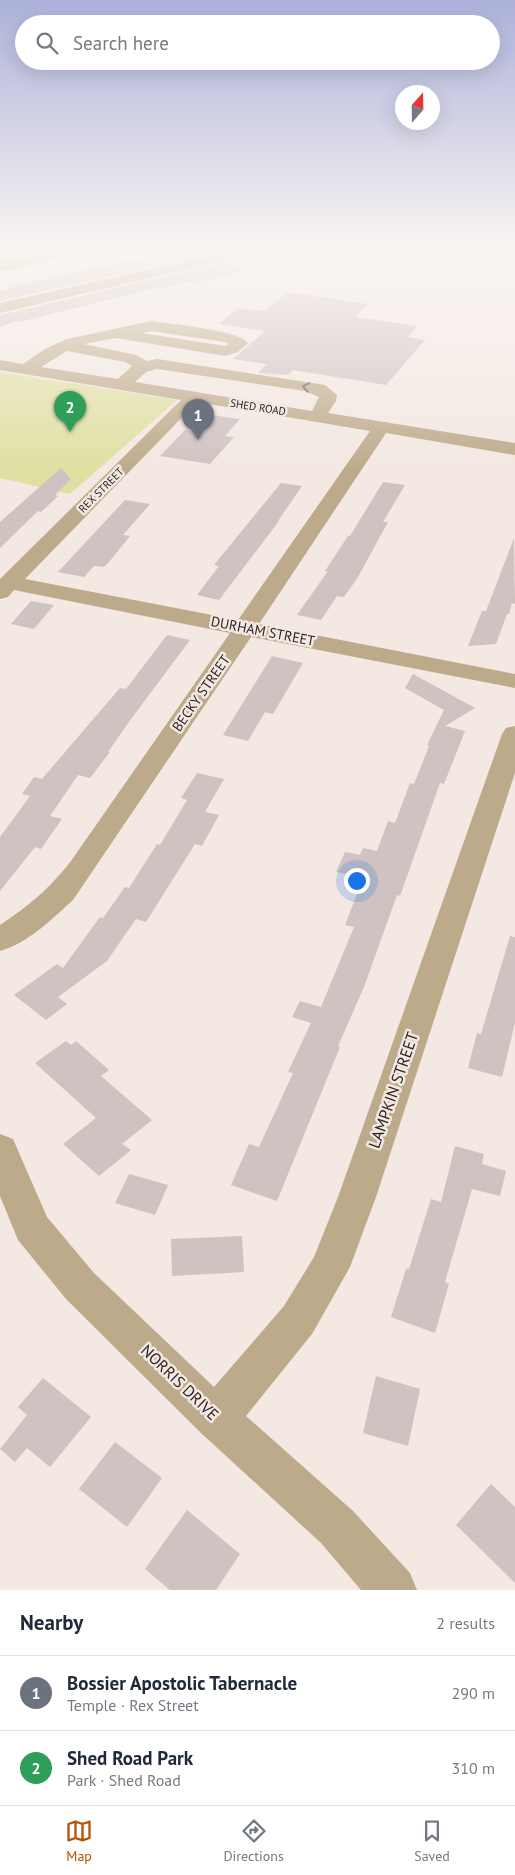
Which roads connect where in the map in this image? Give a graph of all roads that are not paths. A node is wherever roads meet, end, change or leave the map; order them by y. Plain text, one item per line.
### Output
1 (116, 333) junction
2 (64, 346) junction
3 (0, 365) edge
4 (144, 366) junction
5 (26, 369) junction
6 (122, 385) junction
7 (193, 396) junction
8 (317, 417) junction
9 (381, 428) junction
10 (515, 449) edge
11 (5, 588) edge
12 (246, 628) junction
13 (515, 681) edge
14 (515, 734) edge
15 (0, 940) edge
16 (0, 1150) edge
17 (216, 1418) junction
18 (393, 1590) edge

1 - 1 street
1 - 2 street
2 - 4 street
2 - 5 street
3 - 5 street, SHED ROAD
4 - 6 street
8 -> 4 street
5 - 6 street, SHED ROAD
6 - 7 street, SHED ROAD
7 - 8 street, SHED ROAD
7 - 11 street, REX STREET
8 - 9 street, SHED ROAD
9 - 10 street, SHED ROAD
9 - 12 street, BECKY STREET
11 - 12 street, DURHAM STREET
12 - 13 street, DURHAM STREET
12 - 15 street, BECKY STREET
14 - 17 street, LAMPKIN STREET
16 - 17 street, NORRIS DRIVE
17 - 18 street, NORRIS DRIVE

